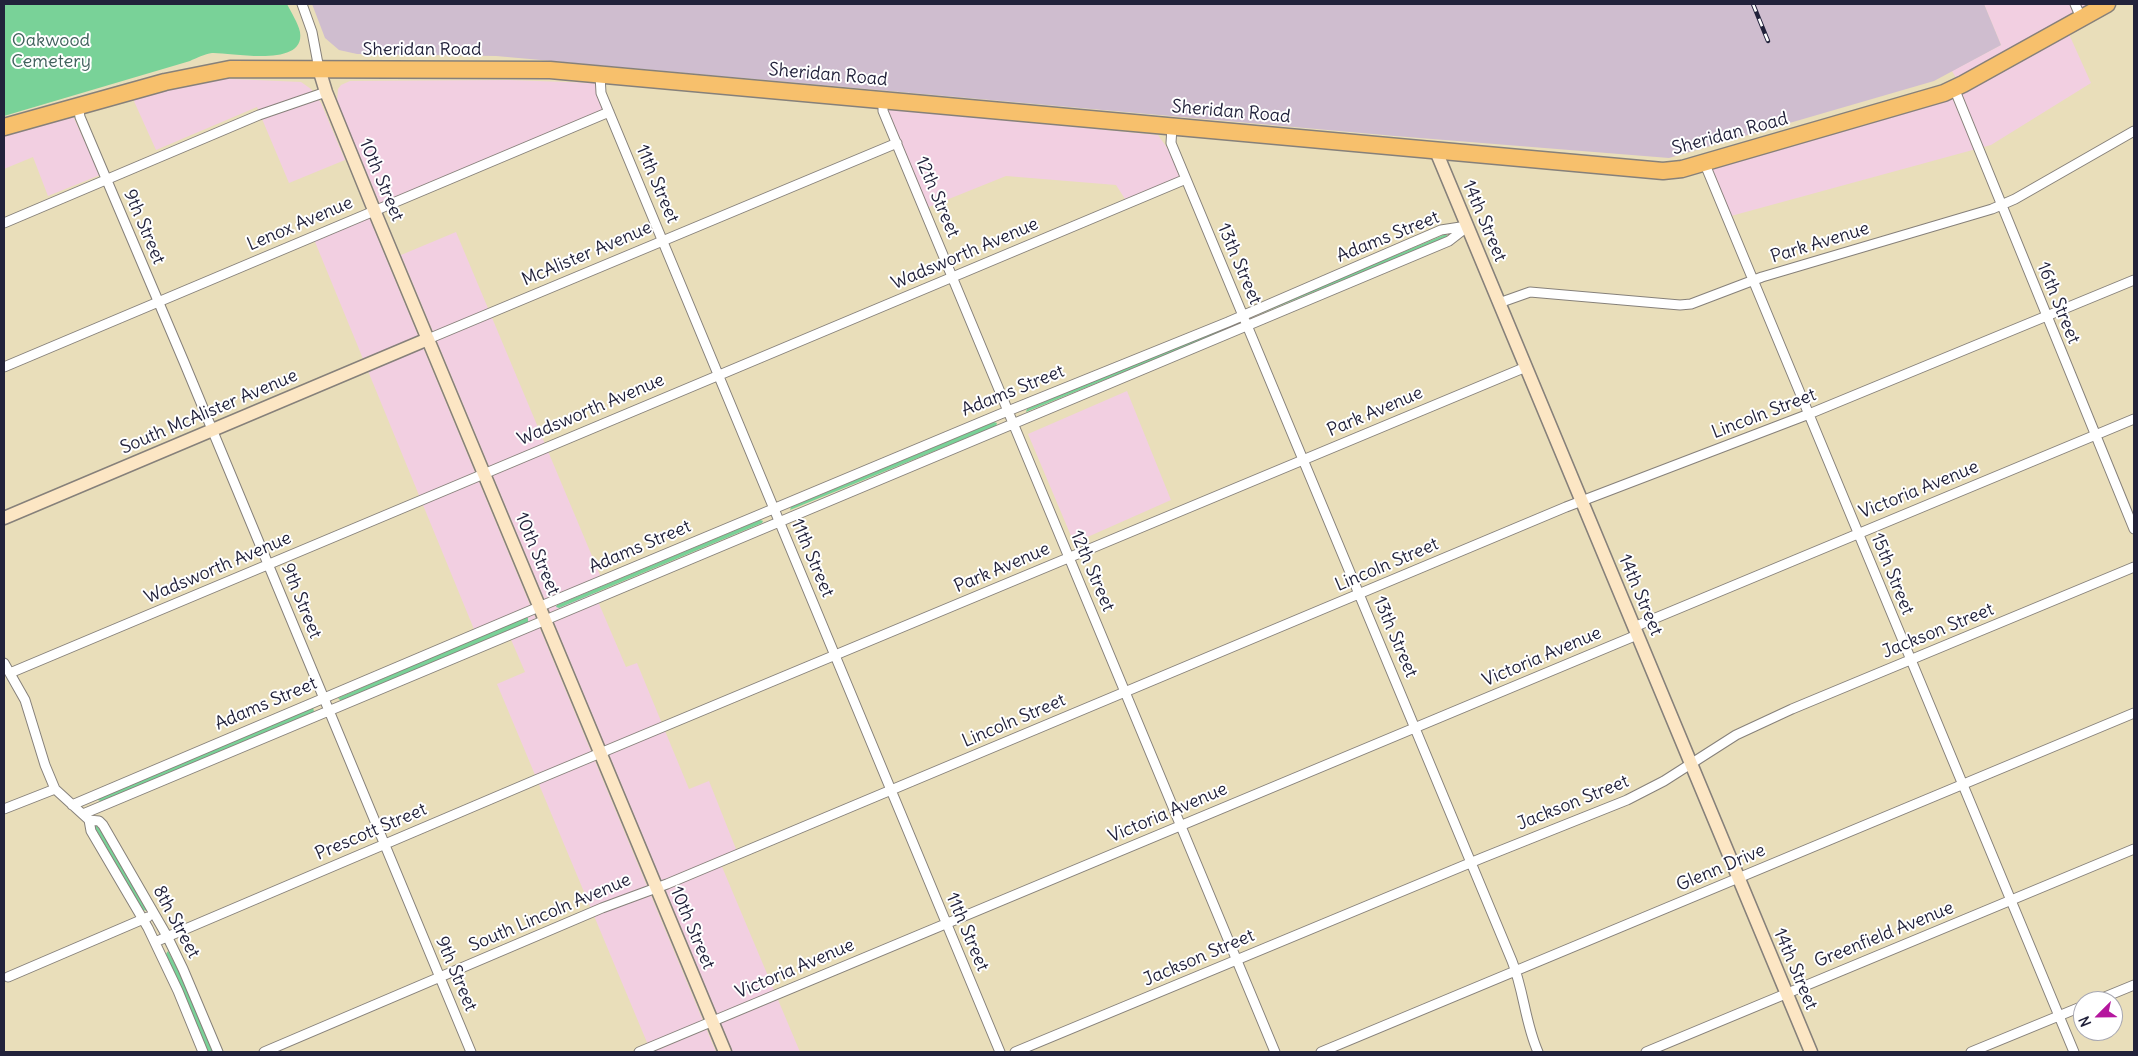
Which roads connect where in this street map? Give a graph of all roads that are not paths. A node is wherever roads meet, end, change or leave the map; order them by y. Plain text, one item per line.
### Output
1 (302, 4) edge
2 (2107, 4) edge
3 (2078, 11) edge
4 (319, 69) junction
5 (600, 75) junction
6 (1954, 88) junction
7 (326, 92) junction
8 (883, 100) junction
9 (78, 106) junction
10 (609, 112) junction
11 (4, 127) edge
12 (1172, 127) junction
13 (2134, 131) edge
14 (897, 143) junction
15 (1436, 151) junction
16 (1704, 162) junction
17 (1186, 179) junction
18 (106, 180) junction
19 (2002, 205) junction
20 (374, 210) junction
21 (4, 223) edge
22 (1467, 226) junction
23 (662, 240) junction
24 (953, 276) junction
25 (1753, 280) junction
26 (2134, 280) edge
27 (158, 301) junction
28 (1499, 303) junction
29 (1243, 315) junction
30 (2046, 316) junction
31 (1248, 325) junction
32 (428, 339) junction
33 (4, 367) edge
34 (1526, 367) junction
35 (718, 374) junction
36 (1008, 410) junction
37 (1809, 414) junction
38 (2134, 419) edge
39 (1013, 423) junction
40 (212, 430) junction
41 (2095, 435) junction
42 (1304, 460) junction
43 (484, 473) junction
44 (1582, 501) junction
45 (774, 509) junction
46 (4, 518) edge
47 (779, 521) junction
48 (2134, 529) edge
49 (1858, 533) junction
50 (1069, 558) junction
51 (268, 564) junction
52 (2134, 567) edge
53 (1360, 594) junction
54 (540, 606) junction
55 (545, 619) junction
56 (1636, 631) junction
57 (835, 655) junction
58 (1910, 660) junction
59 (4, 663) edge
60 (10, 673) junction
61 (1125, 692) junction
62 (323, 698) junction
63 (329, 710) junction
64 (2134, 713) edge
65 (1415, 728) junction
66 (601, 753) junction
67 (1691, 764) junction
68 (1962, 785) junction
69 (56, 788) junction
70 (891, 790) junction
71 (72, 805) junction
72 (4, 809) edge
73 (86, 817) junction
74 (1181, 826) junction
75 (385, 844) junction
76 (2134, 849) edge
77 (1472, 862) junction
78 (1739, 879) junction
79 (656, 887) junction
80 (2011, 901) junction
81 (155, 913) junction
82 (143, 920) junction
83 (946, 924) junction
84 (167, 936) junction
85 (155, 942) junction
86 (1237, 960) junction
87 (1516, 972) junction
88 (440, 976) junction
89 (8, 977) dead end
90 (2134, 984) edge
91 (2118, 991) edge
92 (1786, 993) junction
93 (2073, 1010) edge
94 (2059, 1016) junction
95 (712, 1021) junction
96 (203, 1052) edge
97 (218, 1052) edge
98 (264, 1052) edge
99 (471, 1052) edge
100 (639, 1052) edge
101 (725, 1052) edge
102 (1000, 1052) edge
103 (1016, 1052) edge
104 (1276, 1052) edge
105 (1321, 1052) edge
106 (1538, 1052) edge
107 (1646, 1052) edge
108 (1811, 1052) edge
109 (1972, 1052) edge
110 (2074, 1052) edge

1 - 4 street
2 - 3 highway, Sheridan Road
3 - 6 highway, Sheridan Road
4 - 5 highway, Sheridan Road
4 - 7 street, 10th Street
4 - 9 highway, Sheridan Road
5 - 8 highway, Sheridan Road
5 - 10 street, 11th Street
6 - 16 highway, Sheridan Road
6 - 19 street, 16th Street
7 - 18 street
7 - 20 street, 10th Street
8 - 12 highway, Sheridan Road
8 - 14 street, 12th Street
9 - 11 highway, Sheridan Road
9 - 18 street, 9th Street
10 - 20 street, Lenox Avenue
10 - 23 street, 11th Street
12 - 15 highway, Sheridan Road
12 - 17 street, 13th Street
13 - 19 street, Park Avenue
14 - 23 street, McAlister Avenue
14 - 24 street, 12th Street
15 - 16 highway, Sheridan Road
15 - 22 street, 14th Street
16 - 25 street, 15th Street
17 - 24 street, Wadsworth Avenue
17 - 29 street, 13th Street
18 - 21 street
18 - 27 street, 9th Street
19 - 25 street, Park Avenue
19 - 30 street, 16th Street
20 - 27 street, Lenox Avenue
20 - 32 street, 10th Street
22 - 28 street, 14th Street
22 - 29 street, Adams Street
22 - 31 street, Adams Street
23 - 32 street, McAlister Avenue
23 - 35 street, 11th Street
24 - 35 street, Wadsworth Avenue
24 - 36 street, 12th Street
25 - 28 street, Park Avenue
25 - 37 street, 15th Street
26 - 30 street, Lincoln Street
27 - 33 street, Lenox Avenue
27 - 40 street, 9th Street
28 - 34 street, 14th Street
29 - 31 street, 13th Street
29 - 36 street, Adams Street
30 - 37 street, Lincoln Street
30 - 41 street, 16th Street
31 - 39 street, Adams Street
31 - 42 street, 13th Street
32 - 40 street, South McAlister Avenue
32 - 43 street, 10th Street
34 - 42 street, Park Avenue
34 - 44 street, 14th Street
35 - 43 street, Wadsworth Avenue
35 - 45 street, 11th Street
36 - 39 street, 12th Street
36 - 45 street, Adams Street
37 - 44 street, Lincoln Street
37 - 49 street, 15th Street
38 - 41 street, Victoria Avenue
39 - 47 street, Adams Street
39 - 50 street, 12th Street
40 - 46 street, South McAlister Avenue
40 - 51 street, 9th Street
41 - 48 street, 16th Street
41 - 49 street, Victoria Avenue
42 - 50 street, Park Avenue
42 - 53 street, 13th Street
43 - 51 street, Wadsworth Avenue
43 - 54 street, 10th Street
44 - 53 street, Lincoln Street
44 - 56 street, 14th Street
45 - 47 street, 11th Street
45 - 54 street, Adams Street
47 - 55 street, Adams Street
47 - 57 street, 11th Street
49 - 56 street, Victoria Avenue
49 - 58 street, 15th Street
50 - 57 street, Park Avenue
50 - 61 street, 12th Street
51 - 60 street, Wadsworth Avenue
51 - 62 street, 9th Street
52 - 58 street, Jackson Street
53 - 61 street, Lincoln Street
53 - 65 street, 13th Street
54 - 55 street, 10th Street
54 - 62 street, Adams Street
55 - 63 street, Adams Street
55 - 66 street, 10th Street
56 - 65 street, Victoria Avenue
56 - 67 street, 14th Street
57 - 66 street, Park Avenue
57 - 70 street, 11th Street
58 - 67 street, Jackson Street
58 - 68 street, 15th Street
59 - 60 street, 8th Street
60 - 69 street, 8th Street
61 - 70 street, Lincoln Street
61 - 74 street, 12th Street
62 - 63 street, 9th Street
62 - 71 street, Adams Street
63 - 73 street, Adams Street
63 - 75 street, 9th Street
64 - 68 street, Glenn Drive
65 - 74 street, Victoria Avenue
65 - 77 street, 13th Street
66 - 75 street, Prescott Street
66 - 79 street, 10th Street
67 - 77 street, Jackson Street
67 - 78 street, 14th Street
68 - 78 street, Glenn Drive
68 - 80 street, 15th Street
69 - 71 street, 8th Street
69 - 72 street
70 - 79 street, Lincoln Street
70 - 83 street, 11th Street
71 - 73 street, 8th Street
73 - 81 street, 8th Street
73 - 82 street, 8th Street
74 - 83 street, Victoria Avenue
74 - 86 street, 12th Street
75 - 84 street, Prescott Street
75 - 88 street, 9th Street
76 - 80 street, Greenfield Avenue
77 - 86 street, Jackson Street
77 - 87 street, 13th Street
78 - 87 street, Glenn Drive
78 - 92 street, 14th Street
79 - 88 street, South Lincoln Avenue
79 - 95 street, 10th Street
80 - 92 street, Greenfield Avenue
80 - 94 street, 15th Street
81 - 82 street
81 - 84 street, 8th Street
82 - 85 street, 8th Street
82 - 89 street
83 - 95 street, Victoria Avenue
83 - 102 street, 11th Street
84 - 85 street, Prescott Street
84 - 97 street, 8th Street
85 - 96 street, 8th Street
86 - 103 street, Jackson Street
86 - 104 street, 12th Street
87 - 105 street, Glenn Drive
87 - 106 street, 13th Street
88 - 98 street, South Lincoln Avenue
88 - 99 street, 9th Street
90 - 91 street
92 - 107 street, Greenfield Avenue
92 - 108 street, 14th Street
93 - 94 street
94 - 109 street
94 - 110 street, 15th Street
95 - 100 street, Victoria Avenue
95 - 101 street, 10th Street

